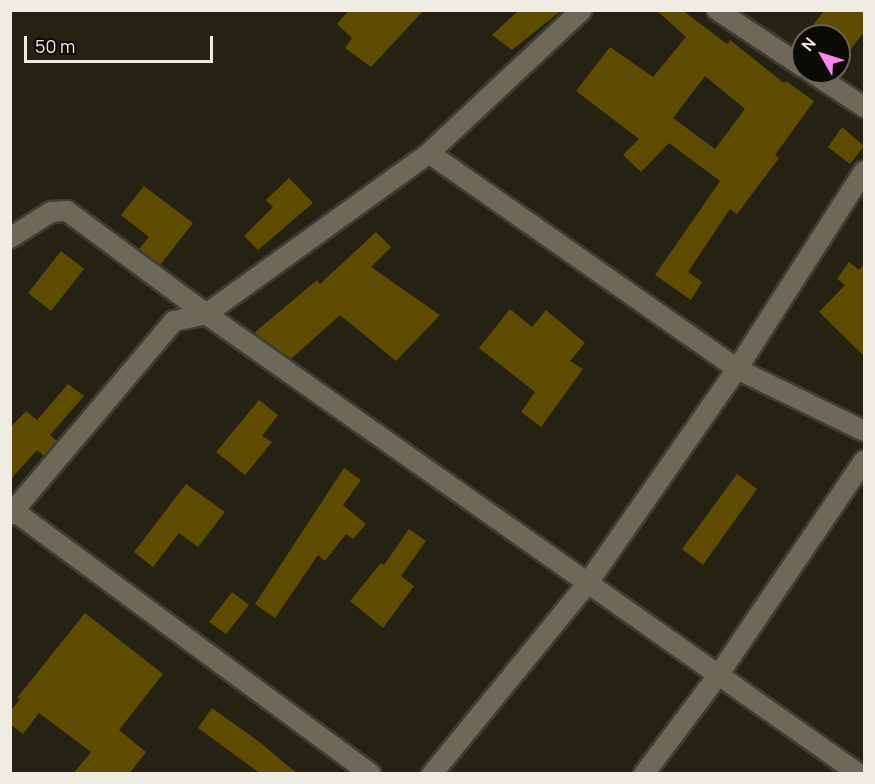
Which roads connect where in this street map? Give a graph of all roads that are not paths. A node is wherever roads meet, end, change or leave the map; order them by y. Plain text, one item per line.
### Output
1 (582, 10) edge
2 (717, 10) edge
3 (791, 58) edge
4 (829, 84) edge
5 (864, 107) edge
6 (429, 153) junction
7 (864, 171) edge
8 (10, 238) edge
9 (206, 314) junction
10 (737, 369) junction
11 (864, 431) edge
12 (864, 461) edge
13 (12, 513) edge
14 (586, 584) junction
15 (719, 674) junction
16 (370, 774) edge
17 (432, 774) edge
18 (644, 774) edge
19 (859, 774) edge

1 - 6 street
2 - 3 street
4 - 5 street
6 - 9 street
6 - 10 street
7 - 10 street
8 - 9 street
9 - 13 street
9 - 14 street
10 - 11 street
10 - 14 street
12 - 15 street
13 - 16 street
14 - 15 street
14 - 17 street
15 - 18 street
15 - 19 street

